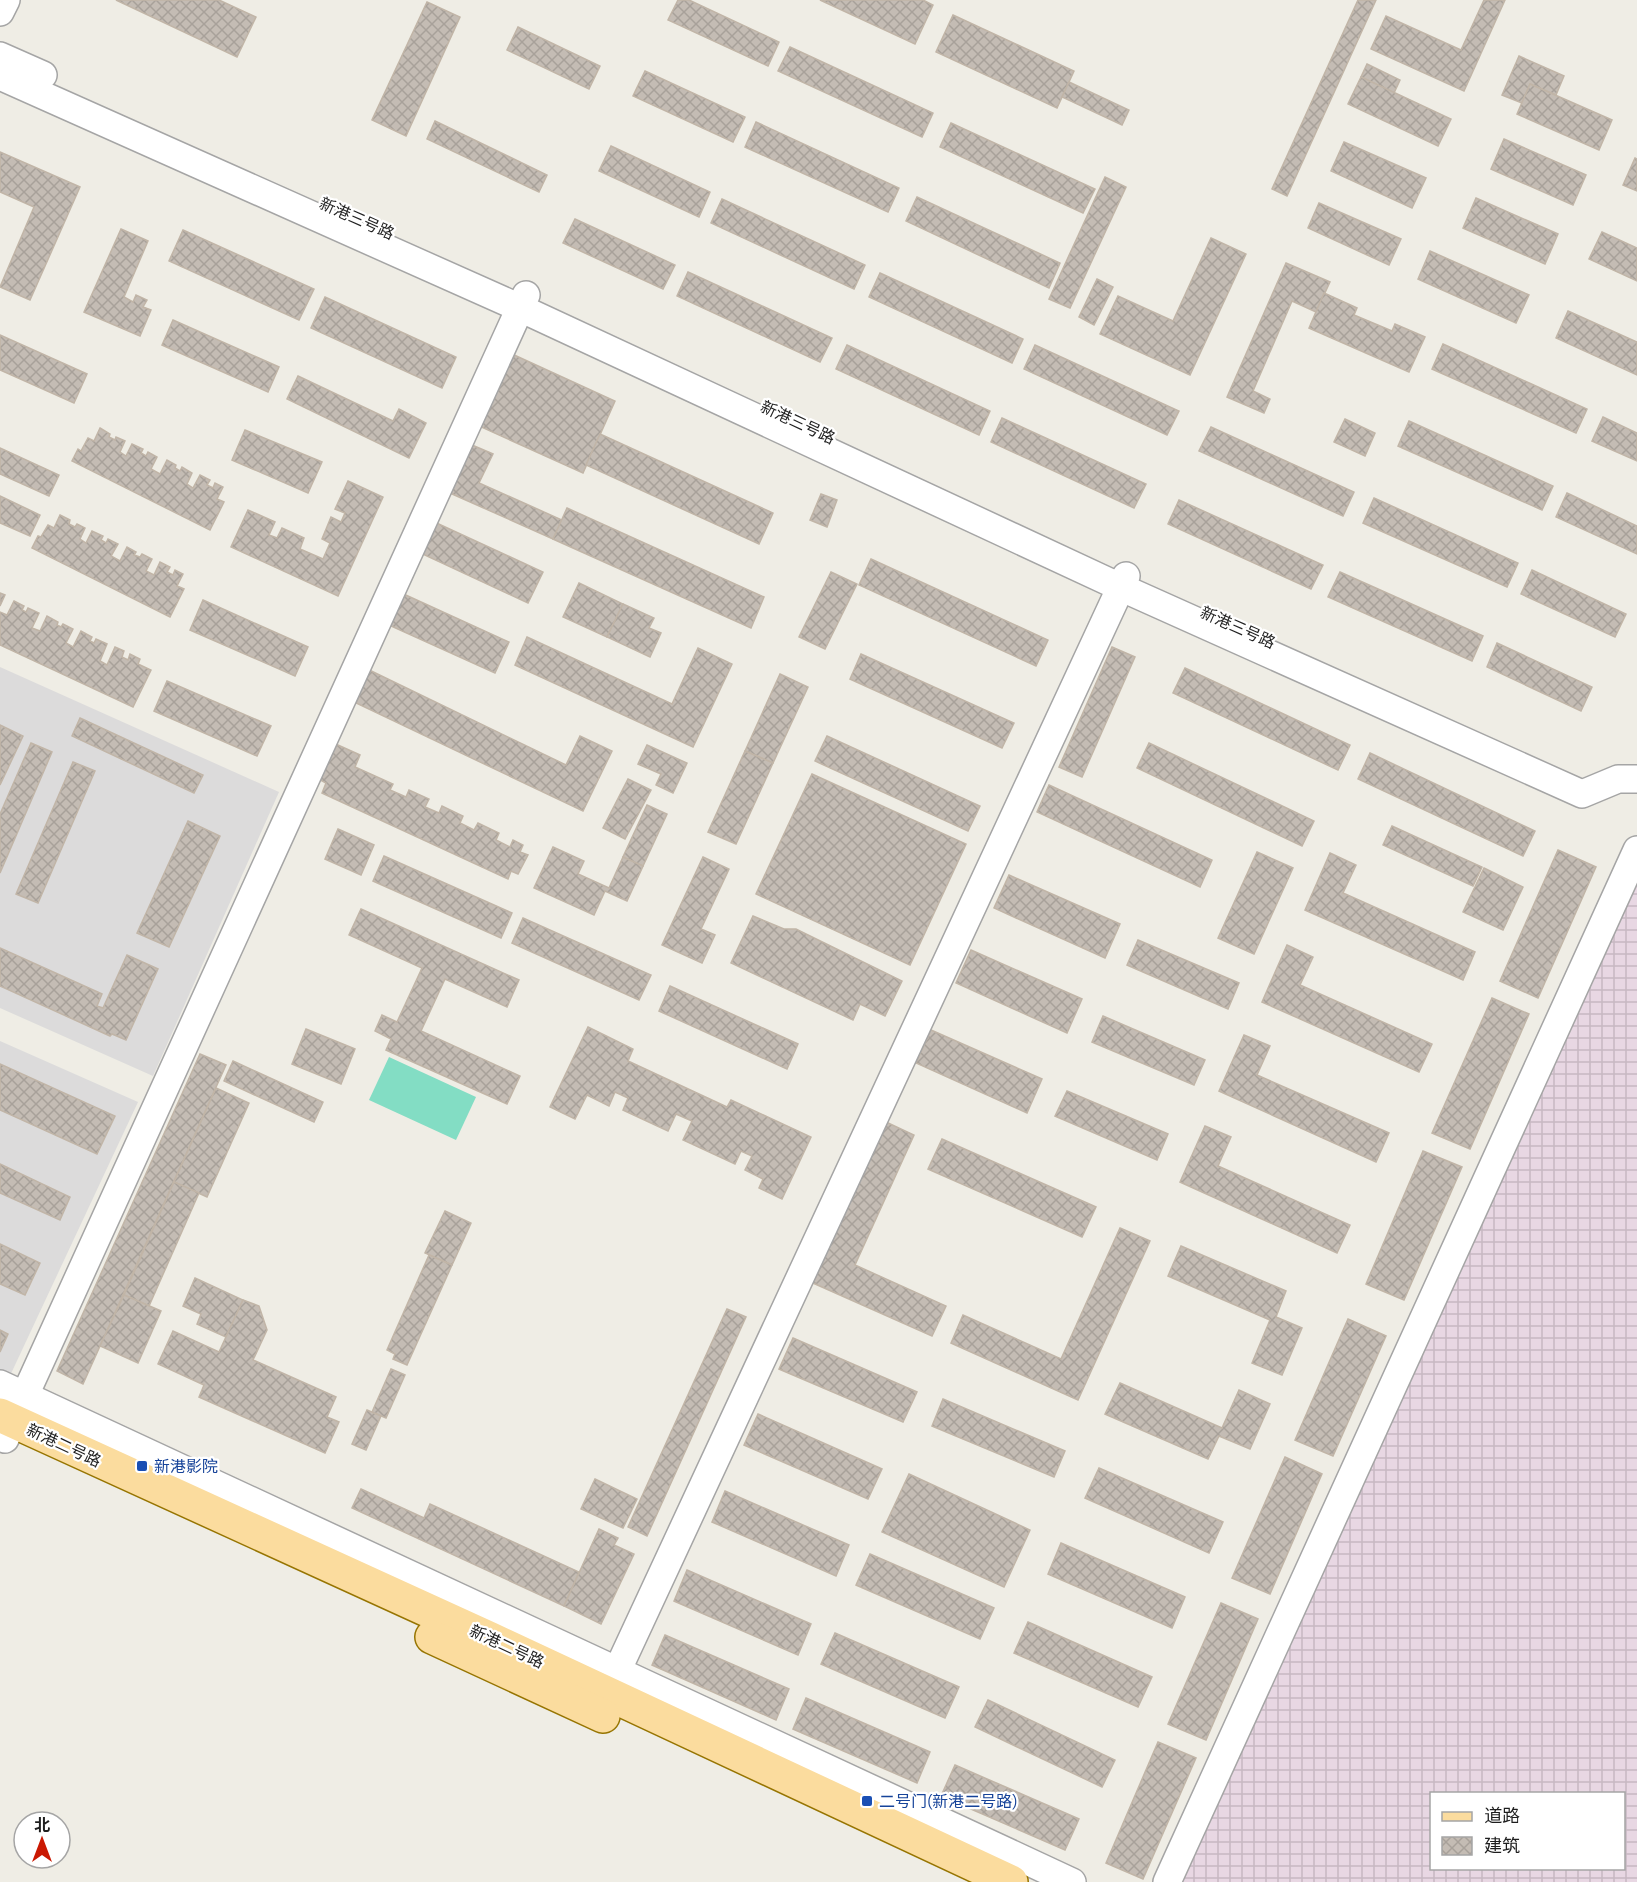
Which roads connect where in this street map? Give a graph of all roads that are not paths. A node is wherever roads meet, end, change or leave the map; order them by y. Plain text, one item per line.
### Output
1 (6, 0) edge
2 (0, 12) edge
3 (0, 56) edge
4 (0, 76) edge
5 (523, 301) junction
6 (1123, 582) junction
7 (1637, 779) edge
8 (1637, 850) edge
9 (0, 1384) edge
10 (9, 1422) edge
11 (607, 1693) junction
12 (965, 1882) edge
13 (1011, 1882) edge
14 (1072, 1882) edge
15 (1167, 1882) edge

1 - 2 street
3 - 5 street, 新港三号路
4 - 5 street, 新港三号路
5 - 6 street, 新港三号路
5 - 10 street
6 - 7 street, 新港三号路
6 - 11 street
8 - 15 street
9 - 10 street
10 - 11 main road, 新港二号路
10 - 11 street
11 - 12 main road, 新港二号路
11 - 13 main road, 新港二号路
11 - 14 street

